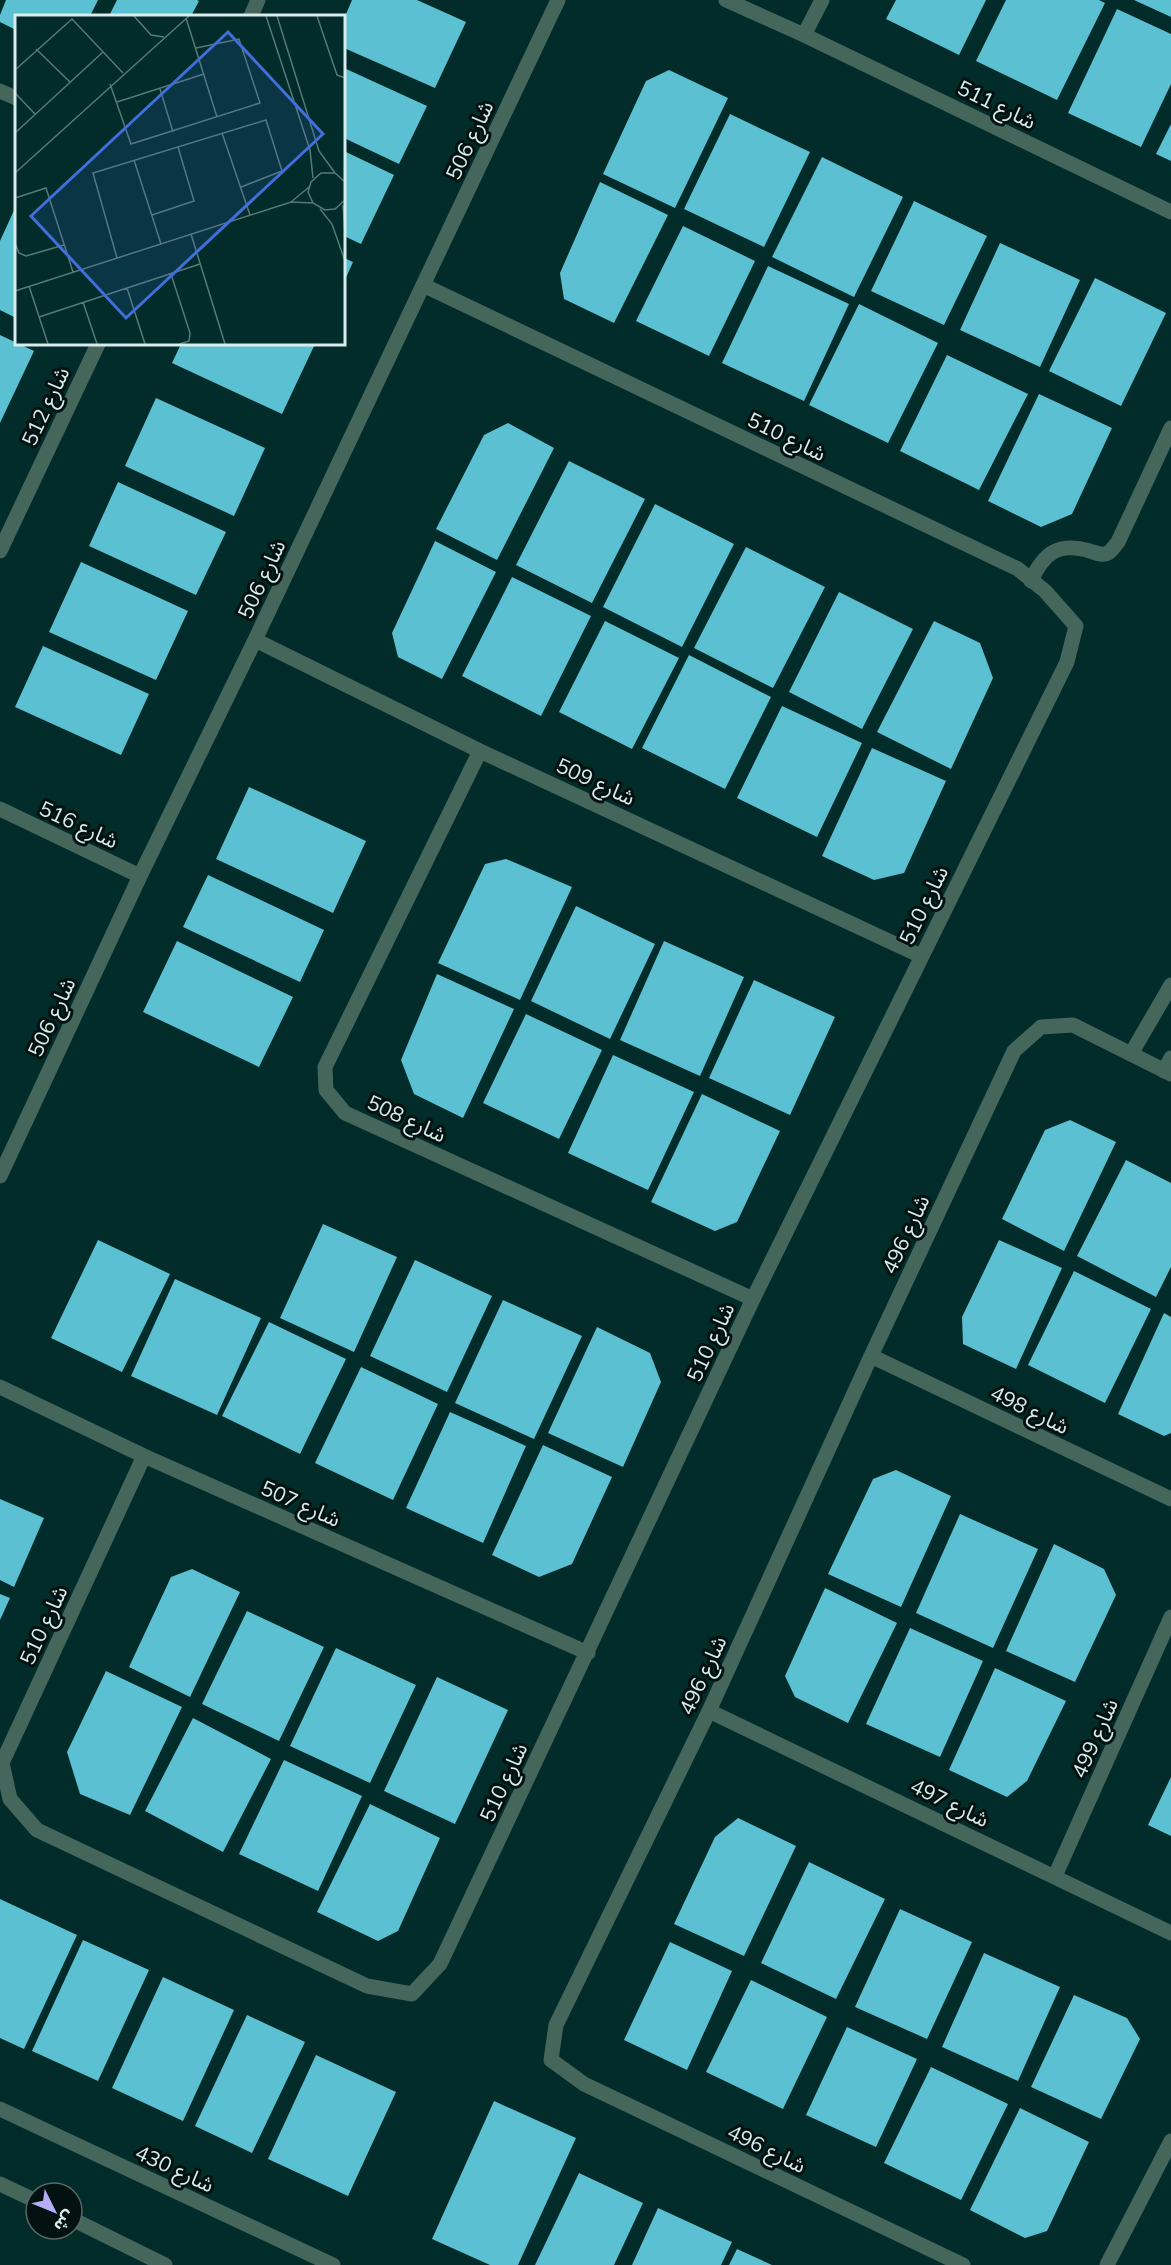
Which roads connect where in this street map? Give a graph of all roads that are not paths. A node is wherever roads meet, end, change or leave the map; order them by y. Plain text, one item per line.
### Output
1 (258, 0) edge
2 (558, 0) edge
3 (726, 0) edge
4 (822, 0) edge
5 (251, 15) edge
6 (804, 35) junction
7 (0, 91) edge
8 (15, 98) edge
9 (1171, 212) edge
10 (423, 285) junction
11 (97, 345) edge
12 (1171, 428) edge
13 (6, 524) edge
14 (0, 551) edge
15 (1031, 580) junction
16 (255, 640) junction
17 (480, 751) junction
18 (0, 809) edge
19 (140, 876) junction
20 (921, 956) junction
21 (1171, 985) edge
22 (1131, 1054) junction
23 (1169, 1068) edge
24 (0, 1176) edge
25 (753, 1299) junction
26 (871, 1356) junction
27 (0, 1387) edge
28 (144, 1456) junction
29 (1171, 1499) edge
30 (1171, 1617) edge
31 (588, 1653) junction
32 (709, 1711) junction
33 (1055, 1876) junction
34 (1171, 1933) edge
35 (0, 2109) edge
36 (1171, 2141) edge
37 (0, 2184) edge
38 (24, 2195) edge
39 (84, 2225) edge
40 (165, 2265) edge
41 (333, 2265) edge
42 (963, 2265) edge
43 (1107, 2265) edge

1 - 5 street
2 - 10 street, شارع 506
3 - 6 street, شارع 511
4 - 6 street
6 - 9 street, شارع 511
7 - 8 street
10 - 15 street, شارع 510
10 - 16 street, شارع 506
11 - 13 street, شارع 512
12 - 15 street
13 - 14 street, شارع 512
15 - 20 street, شارع 510
16 - 17 street, شارع 509
16 - 19 street, شارع 506
17 - 20 street, شارع 509
17 - 25 street, شارع 508
18 - 19 street, شارع 516
19 - 24 street, شارع 506
20 - 25 street, شارع 510
21 - 22 street
22 - 23 street, شارع 496
22 - 26 street, شارع 496
25 - 31 street, شارع 510
26 - 29 street, شارع 498
26 - 32 street, شارع 496
27 - 28 street, شارع 507
28 - 31 street, شارع 507
28 - 31 street, شارع 510
30 - 33 street, شارع 499
32 - 33 street, شارع 497
32 - 42 street, شارع 496
33 - 34 street, شارع 497
35 - 41 street, شارع 430
36 - 43 street
37 - 38 street
39 - 40 street

